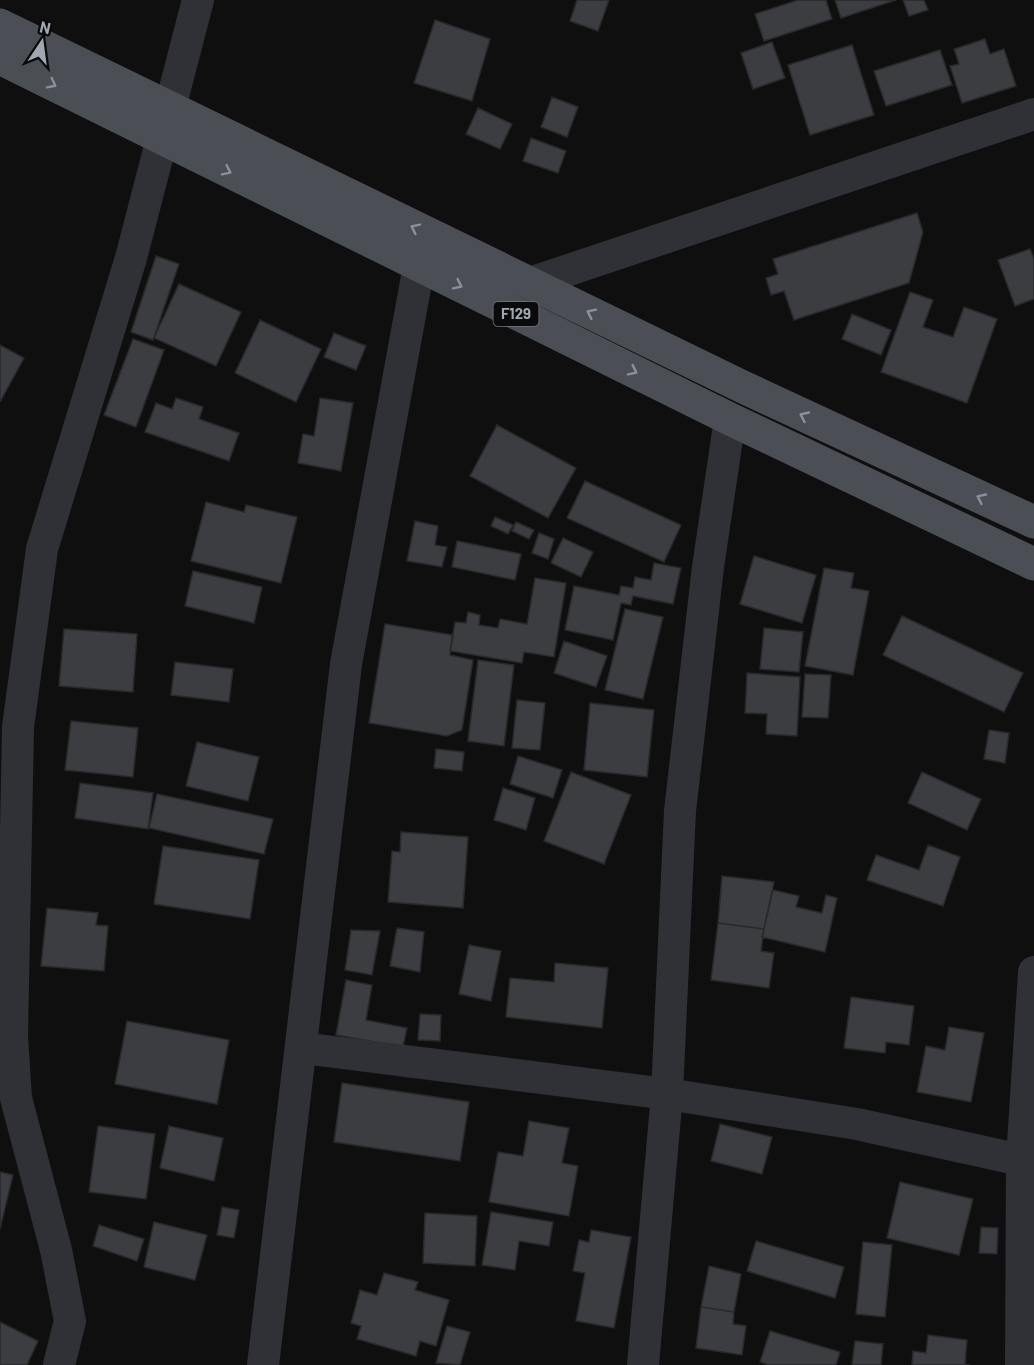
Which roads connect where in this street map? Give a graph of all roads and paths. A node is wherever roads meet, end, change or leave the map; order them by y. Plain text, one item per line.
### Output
1 (198, 0) edge
2 (0, 25) edge
3 (0, 58) edge
4 (169, 107) junction
5 (1034, 114) edge
6 (164, 140) junction
7 (419, 266) junction
8 (530, 283) junction
9 (730, 419) junction
10 (1034, 522) edge
11 (1034, 564) edge
12 (1034, 972) edge
13 (302, 1048) junction
14 (667, 1094) junction
15 (1028, 1161) edge
16 (59, 1365) edge
17 (263, 1365) edge
18 (643, 1365) edge
19 (1021, 1365) edge

1 - 4 street
2 - 4 main road, F129
3 -> 6 main road, F129
4 - 6 street
8 -> 4 main road, F129
5 - 8 street
6 -> 7 main road, F129
6 - 16 street
7 -> 9 main road, F129
7 - 13 street
10 -> 8 main road, F129
9 - 11 main road, F129
9 - 14 street
12 - 15 street
13 - 14 street
13 - 17 street
14 - 15 street
14 - 18 street
15 - 19 street

